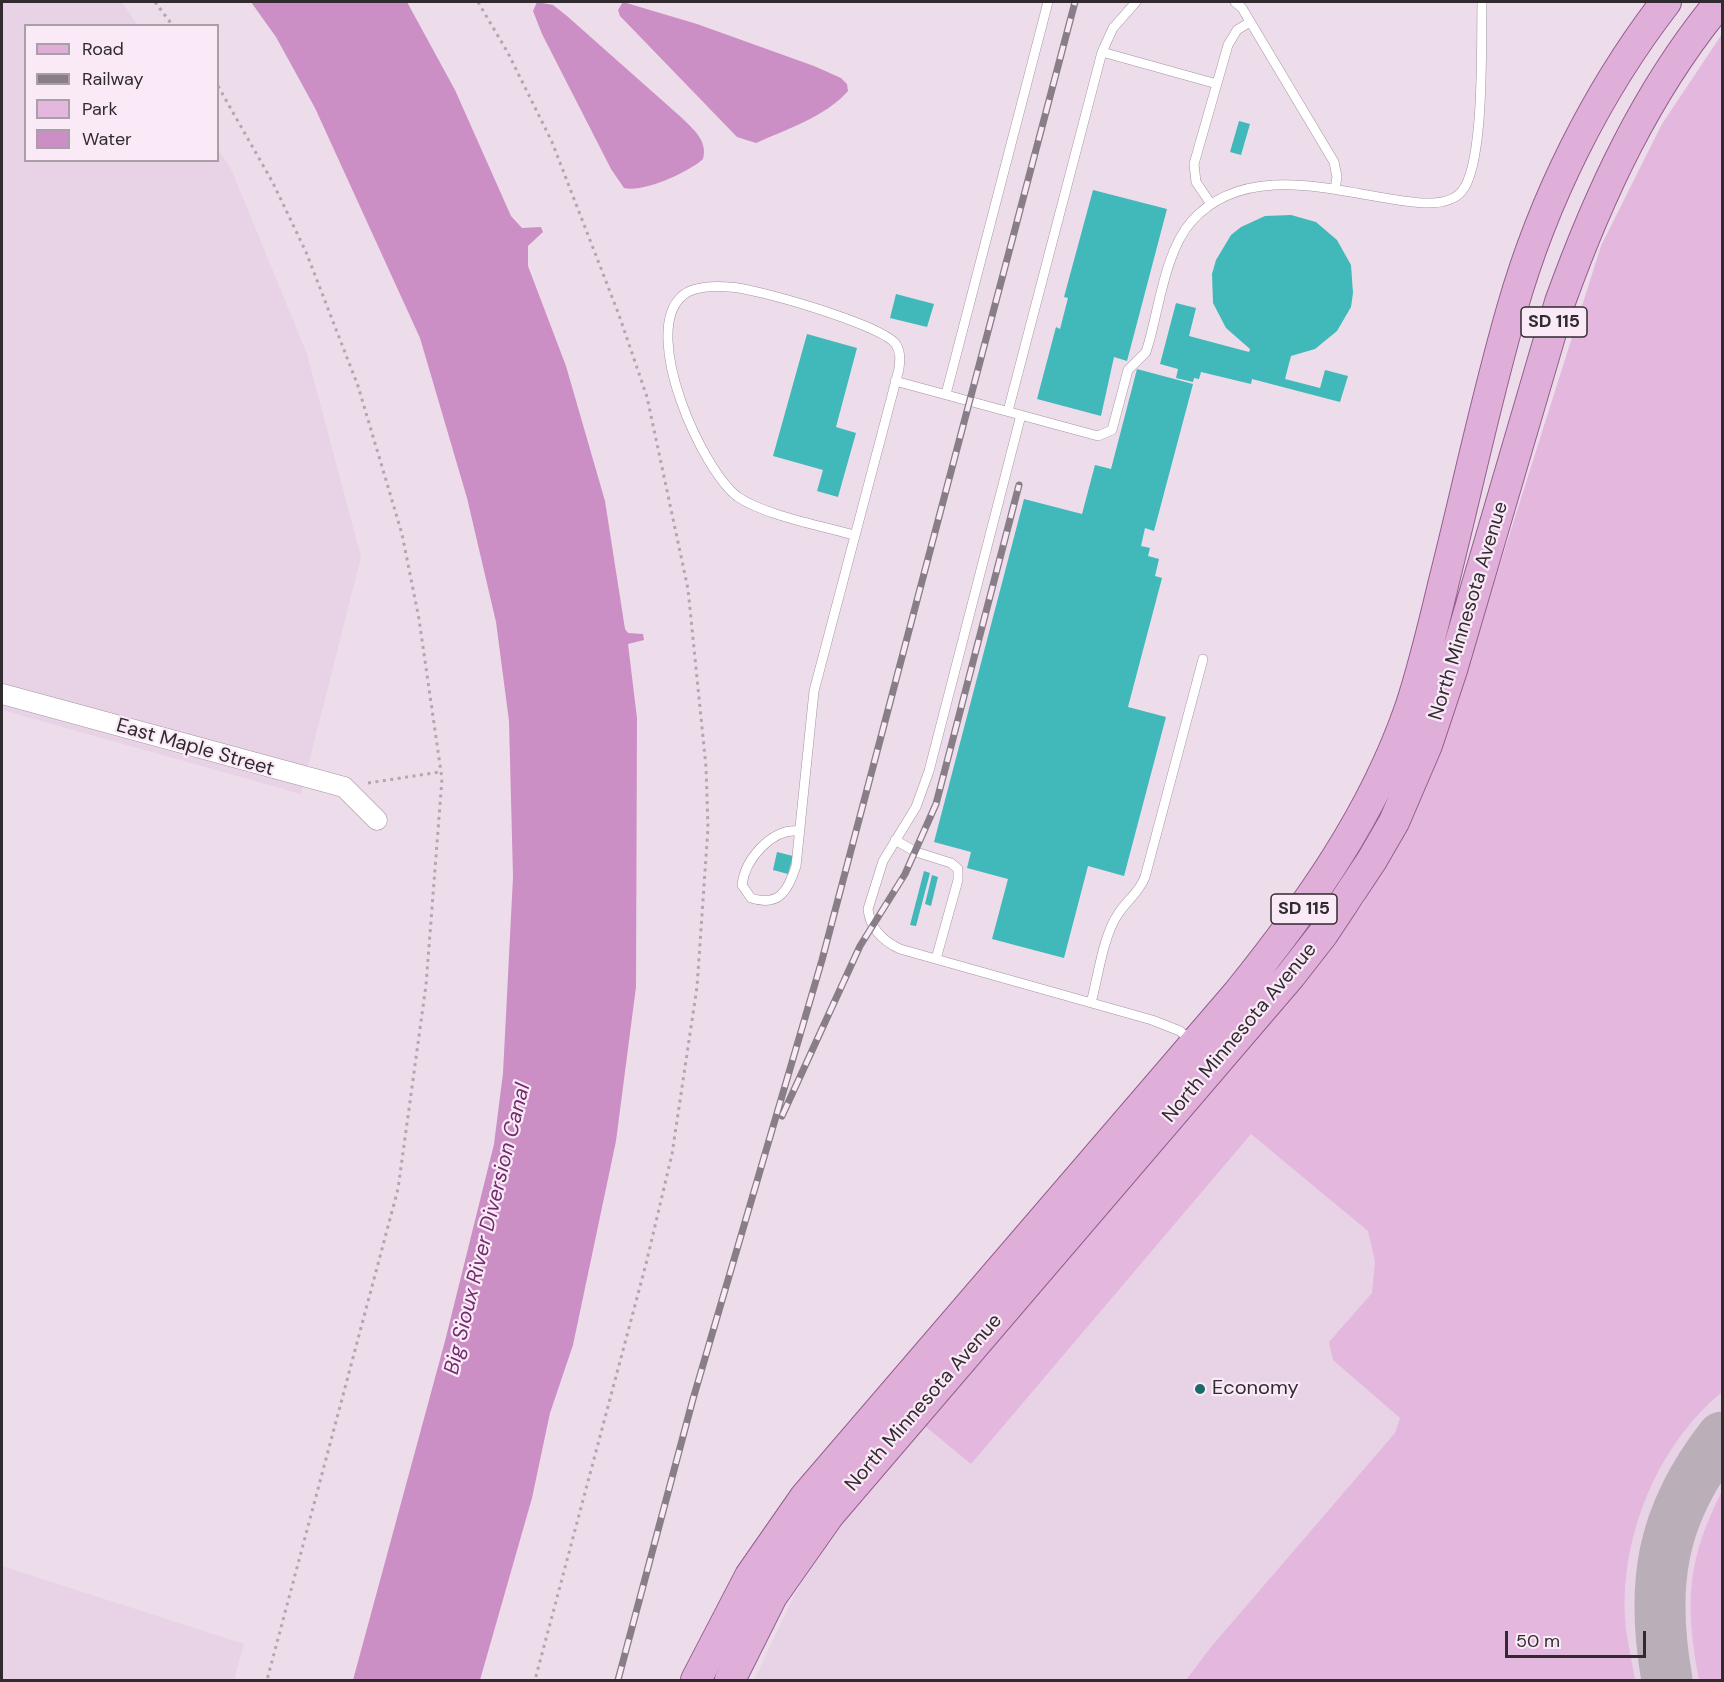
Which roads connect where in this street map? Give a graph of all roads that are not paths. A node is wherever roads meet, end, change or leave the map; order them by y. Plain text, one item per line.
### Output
1 (1048, 2) edge
2 (1136, 2) edge
3 (1235, 2) edge
4 (1482, 2) edge
5 (1666, 2) edge
6 (1720, 2) edge
7 (1250, 22) junction
8 (1102, 52) junction
9 (1217, 84) junction
10 (1335, 189) junction
11 (1211, 204) junction
12 (896, 381) junction
13 (946, 394) junction
14 (1008, 411) junction
15 (1021, 415) junction
16 (854, 535) junction
17 (1203, 659) dead end
18 (2, 694) edge
19 (377, 820) dead end
20 (799, 831) junction
21 (895, 840) junction
22 (936, 959) junction
23 (1090, 1003) junction
24 (1194, 1044) junction
25 (696, 1680) edge
26 (730, 1680) edge

1 - 13 lane
2 - 8 lane
3 - 7 lane
4 - 10 lane
5 - 24 main road, North Minnesota Avenue / SD 115
6 - 26 main road, North Minnesota Avenue / SD 115
7 - 9 lane
7 - 10 lane
8 - 9 lane
8 - 14 lane
9 - 11 lane
10 - 11 lane
11 - 15 lane
12 - 13 lane
12 - 16 lane
12 - 16 lane
13 - 14 lane
14 - 15 lane
15 - 21 lane
16 - 20 lane
17 - 23 lane
18 - 19 street, East Maple Street
20 - 20 lane
21 - 22 lane
21 - 22 lane
22 - 23 lane
23 - 24 lane
24 - 25 main road, North Minnesota Avenue / SD 115

